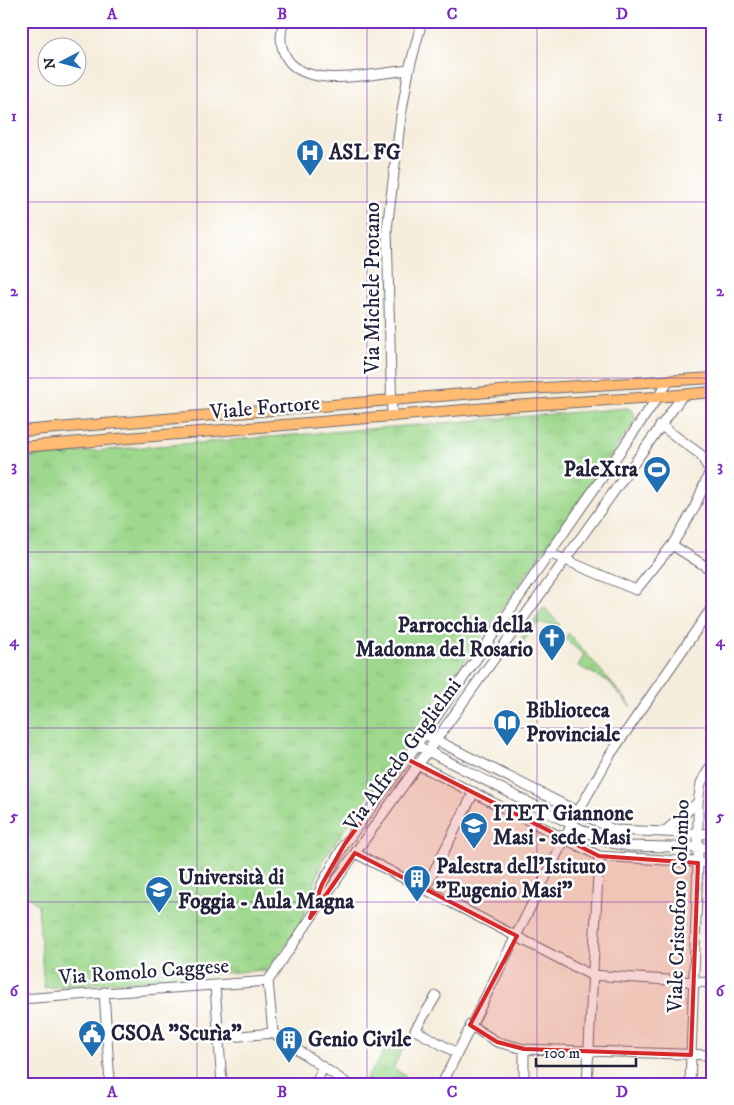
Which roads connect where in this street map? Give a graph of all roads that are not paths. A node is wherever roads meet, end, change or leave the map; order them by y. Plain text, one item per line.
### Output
1 (284, 21) edge
2 (422, 21) edge
3 (408, 70) junction
4 (713, 378) edge
5 (669, 382) junction
6 (512, 390) junction
7 (713, 392) edge
8 (683, 395) junction
9 (656, 398) junction
10 (391, 401) junction
11 (512, 406) junction
12 (392, 417) junction
13 (660, 425) junction
14 (21, 431) edge
15 (21, 447) edge
16 (672, 545) junction
17 (549, 553) junction
18 (565, 559) junction
19 (713, 571) edge
20 (713, 606) edge
21 (424, 734) junction
22 (437, 739) junction
23 (416, 745) junction
24 (429, 752) junction
25 (407, 759) junction
26 (713, 762) edge
27 (419, 765) junction
28 (474, 792) junction
29 (378, 798) junction
30 (698, 802) junction
31 (389, 806) junction
32 (578, 812) junction
33 (571, 825) junction
34 (664, 832) junction
35 (697, 833) junction
36 (713, 834) edge
37 (565, 838) junction
38 (698, 847) junction
39 (713, 848) edge
40 (354, 853) junction
41 (599, 856) junction
42 (698, 863) junction
43 (713, 863) edge
44 (425, 889) junction
45 (310, 918) junction
46 (517, 936) junction
47 (591, 975) junction
48 (268, 981) junction
49 (695, 982) junction
50 (713, 983) edge
51 (215, 986) junction
52 (104, 992) junction
53 (436, 996) dead end
54 (21, 999) edge
55 (470, 1025) junction
56 (272, 1033) junction
57 (219, 1038) junction
58 (524, 1049) junction
59 (588, 1050) junction
60 (457, 1053) junction
61 (691, 1055) junction
62 (713, 1055) edge
63 (323, 1067) junction
64 (110, 1084) edge
65 (222, 1084) edge
66 (316, 1084) edge
67 (348, 1084) edge
68 (442, 1084) edge
69 (524, 1084) edge
70 (587, 1084) edge
71 (690, 1084) edge

1 - 3 street
2 - 3 street, Via Michele Protano
3 - 10 street, Via Michele Protano
4 - 5 main road, Viale Fortore
5 - 6 main road, Viale Fortore
5 - 9 street, Via Alfredo Guglielmi
6 - 10 main road, Viale Fortore
6 - 11 main road
7 - 8 main road, Viale Fortore
8 - 9 main road, Viale Fortore
8 - 13 street, Via Alfredo Guglielmi
9 - 11 main road, Viale Fortore
9 - 17 street, Via Alfredo Guglielmi
10 - 12 street, Via Michele Protano
10 - 14 main road, Viale Fortore
11 - 12 main road, Viale Fortore
12 - 15 main road, Viale Fortore
13 - 16 street
13 - 18 street, Via Alfredo Guglielmi
16 - 18 street
16 - 19 street
17 - 18 street
17 - 21 street, Via Alfredo Guglielmi
18 - 22 street, Via Alfredo Guglielmi
20 - 32 street
21 - 22 street
21 - 23 street, Via Alfredo Guglielmi
22 - 24 street, Via Alfredo Guglielmi
22 - 32 street
23 - 24 street
23 - 25 street, Via Alfredo Guglielmi
24 - 27 street, Via Alfredo Guglielmi
24 - 33 street
25 - 27 street
25 - 29 street, Via Alfredo Guglielmi
26 - 30 street, Viale Cristoforo Colombo
27 - 28 street
27 - 31 street, Via Alfredo Guglielmi
28 - 37 street
28 - 44 street
29 - 31 street
29 - 45 street, Via Alfredo Guglielmi
30 - 34 street
30 - 35 street, Viale Cristoforo Colombo
31 - 40 street, Via Alfredo Guglielmi
32 - 33 street
32 - 34 street
33 - 37 street
33 - 38 street
34 - 35 street
35 - 36 street
35 - 38 street, Viale Cristoforo Colombo
37 - 41 street
37 - 46 street
38 - 39 street
38 - 42 street, Viale Cristoforo Colombo
40 - 44 street
40 - 45 street, Via Alfredo Guglielmi
41 - 42 street
41 - 47 street
42 - 43 street
42 - 49 street, Viale Cristoforo Colombo
44 - 46 street
45 - 48 street, Via Alfredo Guglielmi
46 - 47 street
46 - 55 street
47 - 49 street
47 - 59 street
48 - 51 street, Via Romolo Caggese
48 - 56 street
49 - 50 street
49 - 61 street, Viale Cristoforo Colombo
51 - 52 street, Via Romolo Caggese
51 - 57 street
52 - 54 street, Via Romolo Caggese
52 - 64 street
53 - 60 street
55 - 58 street
55 - 60 street
56 - 57 street
56 - 63 street
57 - 65 street
58 - 59 street
58 - 69 street
59 - 61 street
59 - 70 street
60 - 68 street
61 - 62 street
61 - 71 street, Viale Cristoforo Colombo
63 - 66 street
63 - 67 street

